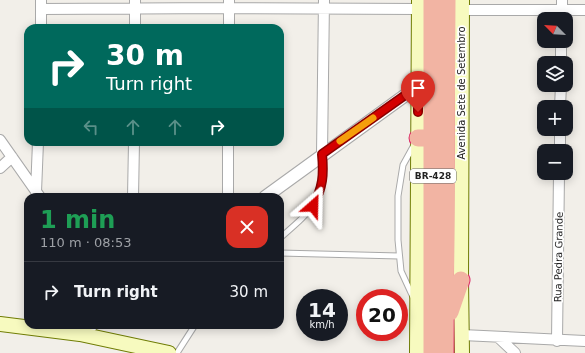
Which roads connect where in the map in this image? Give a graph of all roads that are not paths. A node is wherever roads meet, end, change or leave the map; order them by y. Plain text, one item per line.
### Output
1 (446, 0) edge
2 (424, 3) edge
3 (41, 4) edge
4 (135, 4) edge
5 (229, 4) edge
6 (324, 4) edge
7 (462, 5) edge
8 (562, 9) edge
9 (585, 10) edge
10 (41, 24) edge
11 (135, 24) edge
12 (229, 24) edge
13 (418, 86) junction
14 (426, 138) junction
15 (0, 140) edge
16 (38, 146) edge
17 (134, 146) edge
18 (228, 146) edge
19 (322, 154) junction
20 (12, 157) junction
21 (0, 168) edge
22 (559, 180) edge
23 (37, 193) edge
24 (38, 193) edge
25 (133, 193) edge
26 (228, 193) edge
27 (270, 193) edge
28 (284, 234) edge
29 (284, 254) edge
30 (399, 256) junction
31 (461, 280) junction
32 (417, 305) junction
33 (0, 324) edge
34 (445, 326) junction
35 (24, 327) edge
36 (40, 329) edge
37 (87, 329) edge
38 (193, 329) edge
39 (80, 334) junction
40 (462, 335) junction
41 (498, 337) junction
42 (557, 341) junction
43 (585, 341) edge
44 (169, 353) edge
45 (177, 353) edge
46 (417, 353) edge
47 (432, 353) edge
48 (445, 353) edge
49 (462, 353) edge
50 (515, 353) edge

1 - 34 highway, Avenida Sete de Setembro / BR-428
2 - 6 street
2 - 13 main road
2 - 14 highway, BR-428
3 - 4 street
3 - 10 street
4 - 5 street
4 - 11 street
5 - 6 street
5 - 12 street
6 - 19 street
7 - 8 street
7 - 31 main road, Avenida Sete de Setembro
8 - 9 street
13 - 14 main road
13 - 19 street
14 - 30 lane
14 - 32 main road
14 - 47 highway, BR-428
15 - 20 street
16 - 24 street
17 - 25 street
18 - 26 street
19 - 27 street
19 - 28 lane
20 - 21 street
20 - 23 street
22 - 42 street, Rua Pedra Grande
29 - 30 lane
30 - 32 lane
31 - 34 highway
31 - 40 main road, Avenida Sete de Setembro
32 - 46 main road
33 - 35 main road
34 - 48 highway, Avenida Sete de Setembro / BR-428
36 - 39 main road
37 - 39 street
38 - 45 lane
39 - 44 main road
40 - 41 street
40 - 49 main road, Avenida Sete de Setembro
41 - 42 street
41 - 50 street
42 - 43 street

